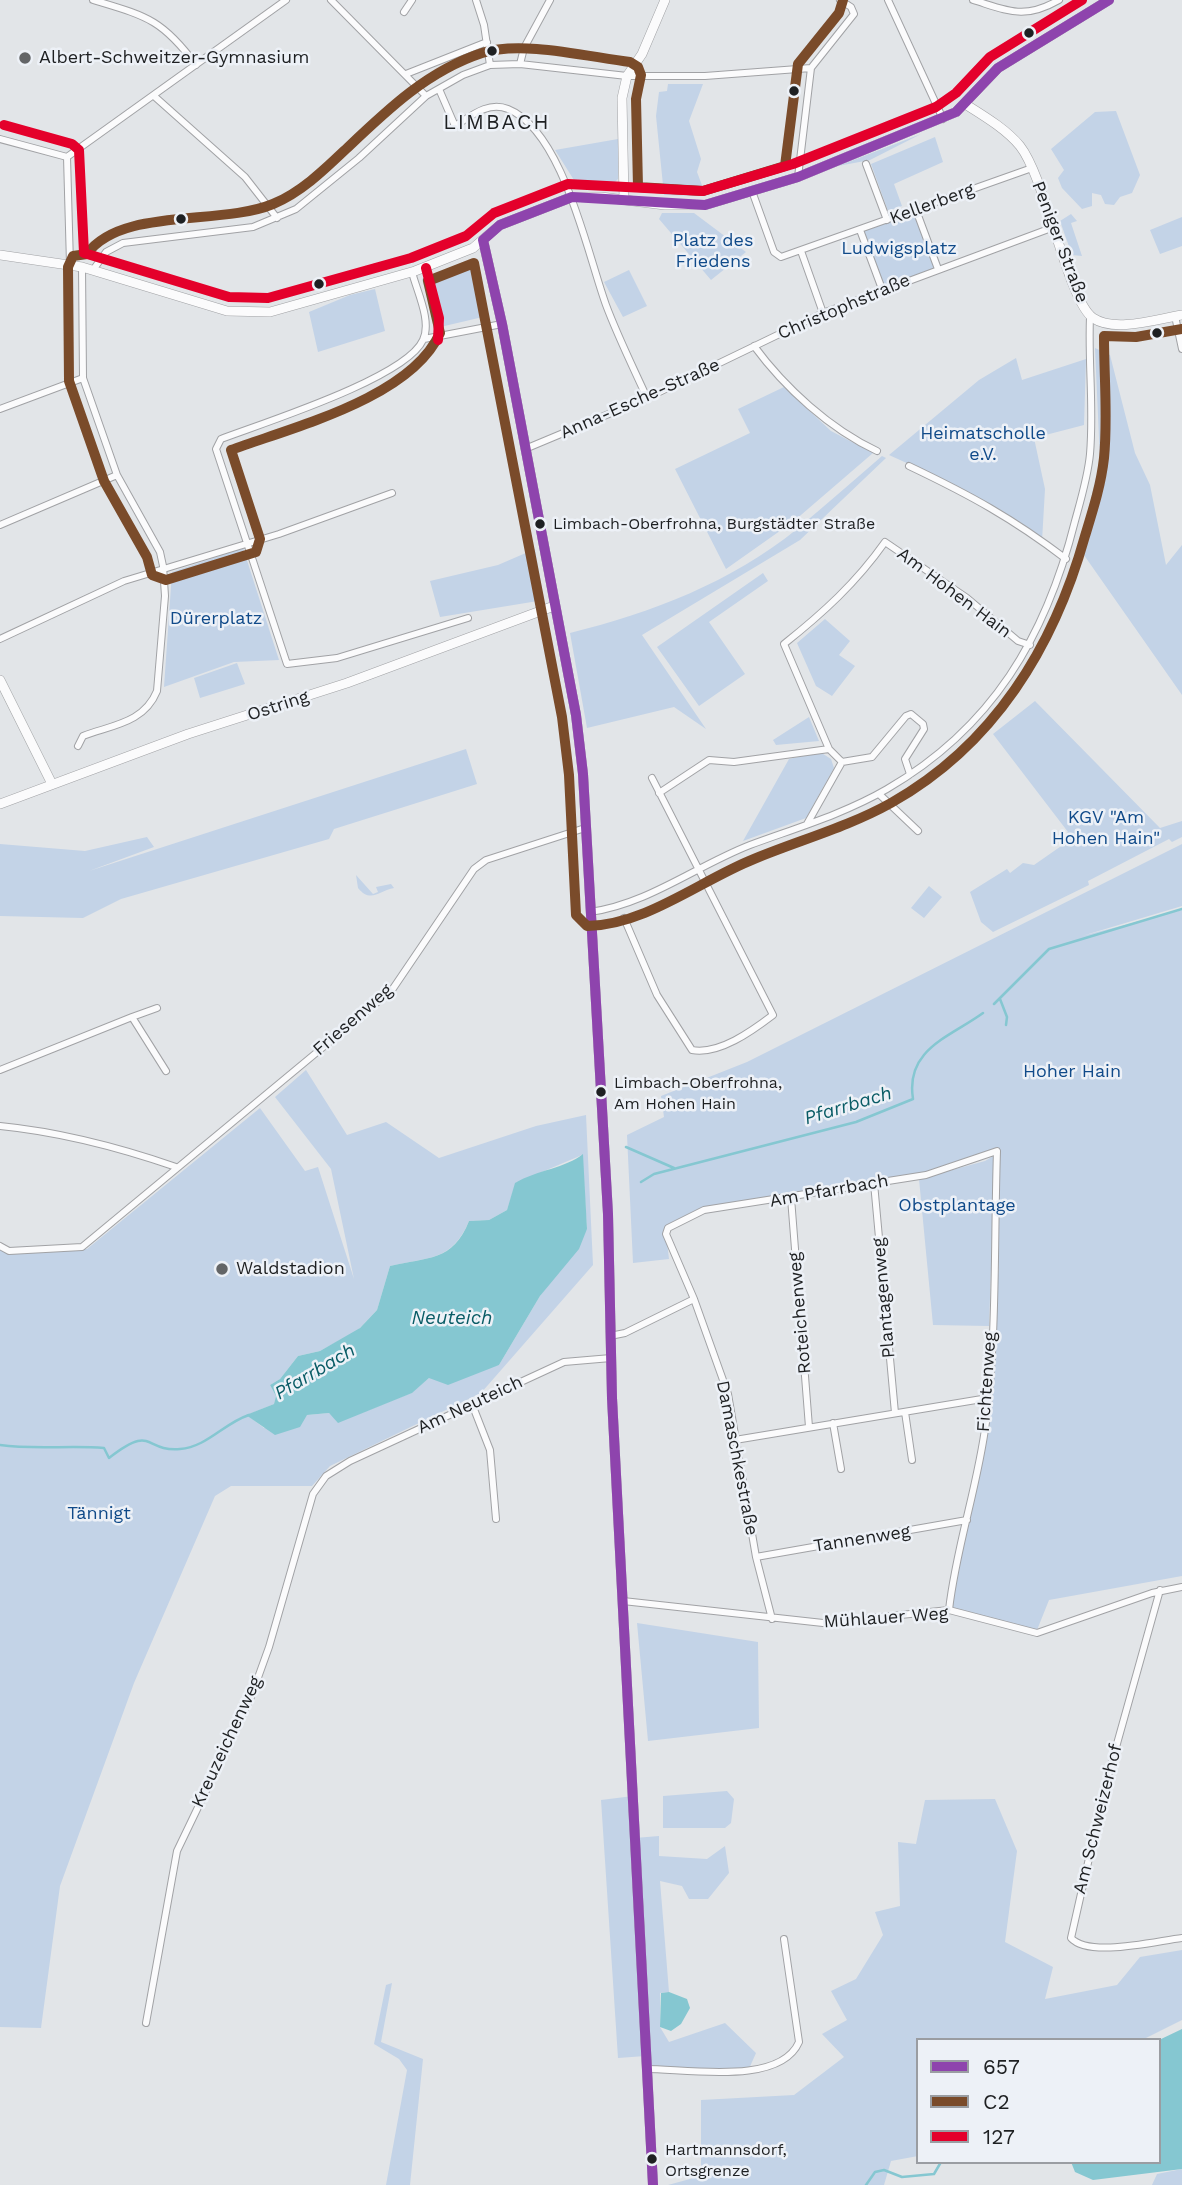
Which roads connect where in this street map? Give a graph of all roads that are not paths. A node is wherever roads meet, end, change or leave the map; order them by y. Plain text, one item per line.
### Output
1 (93, 0) edge
2 (286, 0) edge
3 (331, 0) edge
4 (412, 0) edge
5 (476, 0) edge
6 (551, 0) edge
7 (665, 0) edge
8 (841, 0) edge
9 (888, 0) edge
10 (973, 0) edge
11 (1059, 0) edge
12 (1109, 0) edge
13 (404, 12) dead end
14 (486, 42) junction
15 (520, 64) junction
16 (196, 65) junction
17 (490, 65) junction
18 (811, 68) junction
19 (406, 74) junction
20 (627, 76) junction
21 (439, 89) junction
22 (155, 96) junction
23 (426, 96) junction
24 (965, 104) junction
25 (943, 119) junction
26 (0, 139) edge
27 (67, 157) junction
28 (866, 164) dead end
29 (1032, 168) junction
30 (798, 177) junction
31 (752, 191) junction
32 (572, 197) junction
33 (624, 200) junction
34 (916, 210) junction
35 (277, 218) junction
36 (887, 220) junction
37 (1054, 227) junction
38 (860, 230) junction
39 (483, 240) junction
40 (801, 251) junction
41 (0, 255) edge
42 (70, 264) junction
43 (82, 267) junction
44 (938, 269) junction
45 (93, 270) junction
46 (412, 272) junction
47 (882, 289) junction
48 (823, 313) junction
49 (1179, 315) edge
50 (1090, 317) junction
51 (502, 324) junction
52 (424, 339) junction
53 (754, 346) junction
54 (1182, 349) edge
55 (83, 378) junction
56 (647, 398) junction
57 (0, 409) edge
58 (524, 449) junction
59 (877, 451) dead end
60 (909, 466) dead end
61 (117, 475) junction
62 (392, 494) dead end
63 (0, 524) edge
64 (246, 542) junction
65 (1066, 559) junction
66 (163, 566) junction
67 (554, 606) junction
68 (468, 618) dead end
69 (0, 639) edge
70 (1030, 645) junction
71 (0, 680) edge
72 (78, 746) dead end
73 (829, 749) junction
74 (842, 762) junction
75 (910, 774) junction
76 (652, 778) dead end
77 (52, 784) junction
78 (659, 793) junction
79 (879, 794) junction
80 (0, 804) edge
81 (807, 824) junction
82 (585, 828) junction
83 (918, 831) dead end
84 (698, 868) junction
85 (590, 912) junction
86 (624, 918) dead end
87 (157, 1008) dead end
88 (132, 1017) junction
89 (0, 1070) edge
90 (166, 1072) dead end
91 (0, 1126) edge
92 (997, 1151) joint
93 (176, 1167) junction
94 (874, 1183) junction
95 (791, 1198) junction
96 (666, 1234) joint
97 (0, 1247) edge
98 (694, 1299) junction
99 (610, 1336) junction
100 (611, 1358) junction
101 (988, 1398) junction
102 (472, 1404) junction
103 (905, 1412) junction
104 (895, 1413) junction
105 (833, 1423) junction
106 (809, 1427) junction
107 (735, 1440) junction
108 (912, 1460) dead end
109 (841, 1469) dead end
110 (333, 1472) joint
111 (496, 1519) dead end
112 (967, 1520) junction
113 (756, 1557) junction
114 (1182, 1587) edge
115 (1160, 1590) junction
116 (623, 1601) junction
117 (949, 1610) junction
118 (772, 1619) junction
119 (1182, 1938) edge
120 (784, 1939) dead end
121 (146, 2023) dead end
122 (646, 2069) junction
123 (653, 2185) edge

1 - 16 street
2 - 16 street
3 - 19 street
4 - 13 street
5 - 14 street
6 - 15 street
7 - 20 main road
8 - 18 street
9 - 25 street
10 - 11 street
12 - 24 main road
14 - 17 street
14 - 19 street
15 - 17 street
15 - 20 street
16 - 22 street
17 - 21 street
18 - 20 street
18 - 30 street
19 - 23 street
20 - 33 main road
21 - 23 street
21 - 32 street
22 - 27 street
22 - 35 street
23 - 35 street
24 - 25 main road
24 - 29 main road, Peniger Straße
25 - 30 main road
26 - 27 street
27 - 42 street
28 - 36 street
29 - 34 street, Kellerberg
29 - 37 main road, Peniger Straße
30 - 31 main road
31 - 33 main road
31 - 40 street, Kellerberg
32 - 33 main road
32 - 39 main road
32 - 56 street
34 - 36 street, Kellerberg
34 - 44 street
35 - 45 street
36 - 38 street, Kellerberg
37 - 44 street, Christophstraße
37 - 50 main road, Peniger Straße
38 - 40 street, Kellerberg
38 - 47 street
39 - 46 main road
39 - 51 main road
40 - 48 street
41 - 42 main road
42 - 43 main road
43 - 45 main road
43 - 55 street
44 - 47 street, Christophstraße
45 - 46 main road
46 - 52 street
47 - 48 street, Christophstraße
48 - 53 street, Christophstraße
49 - 50 main road, Peniger Straße
49 - 54 street
50 - 65 street, Am Hohen Hain
51 - 52 street
51 - 58 main road
52 - 64 street
53 - 56 street, Anna-Esche-Straße
53 - 59 street
55 - 57 street
55 - 61 street
56 - 58 street, Anna-Esche-Straße
58 - 67 main road
60 - 65 street
61 - 63 street
61 - 66 street
62 - 64 street
64 - 66 street
64 - 68 street
65 - 70 street, Am Hohen Hain
66 - 69 street
66 - 72 street
67 - 77 main road, Ostring
67 - 82 main road
70 - 73 street, Am Hohen Hain
70 - 75 street, Am Hohen Hain
71 - 77 main road
73 - 74 street, Am Hohen Hain
73 - 78 street
74 - 75 street
74 - 81 street
75 - 79 street, Am Hohen Hain
76 - 78 street
77 - 80 main road, Ostring
78 - 84 street
79 - 81 street, Am Hohen Hain
79 - 83 street
81 - 84 street, Am Hohen Hain
82 - 85 main road
82 - 93 street, Friesenweg
84 - 85 street, Am Hohen Hain
84 - 86 street
85 - 99 main road
87 - 88 street
88 - 89 street
88 - 90 street
91 - 93 street
92 - 94 street, Am Pfarrbach
92 - 101 street, Fichtenweg
93 - 97 street, Friesenweg
94 - 95 street, Am Pfarrbach
94 - 104 street, Plantagenweg
95 - 96 street, Am Pfarrbach
95 - 106 street, Roteichenweg
96 - 98 street, Damaschkestraße
98 - 99 street
98 - 107 street, Damaschkestraße
99 - 100 main road
100 - 102 street, Am Neuteich
100 - 116 main road
101 - 103 street
101 - 112 street, Fichtenweg
102 - 110 street, Am Neuteich
102 - 111 street
103 - 104 street
103 - 108 street
104 - 105 street
105 - 106 street
105 - 109 street
106 - 107 street
107 - 113 street, Damaschkestraße
110 - 121 street, Kreuzeichenweg
112 - 113 street, Tannenweg
112 - 117 street, Fichtenweg
113 - 118 street, Damaschkestraße
114 - 115 street, Mühlauer Weg
115 - 117 street, Mühlauer Weg
115 - 119 street, Am Schweizerhof
116 - 118 street, Mühlauer Weg
116 - 122 main road
117 - 118 street, Mühlauer Weg
120 - 122 street
122 - 123 main road

